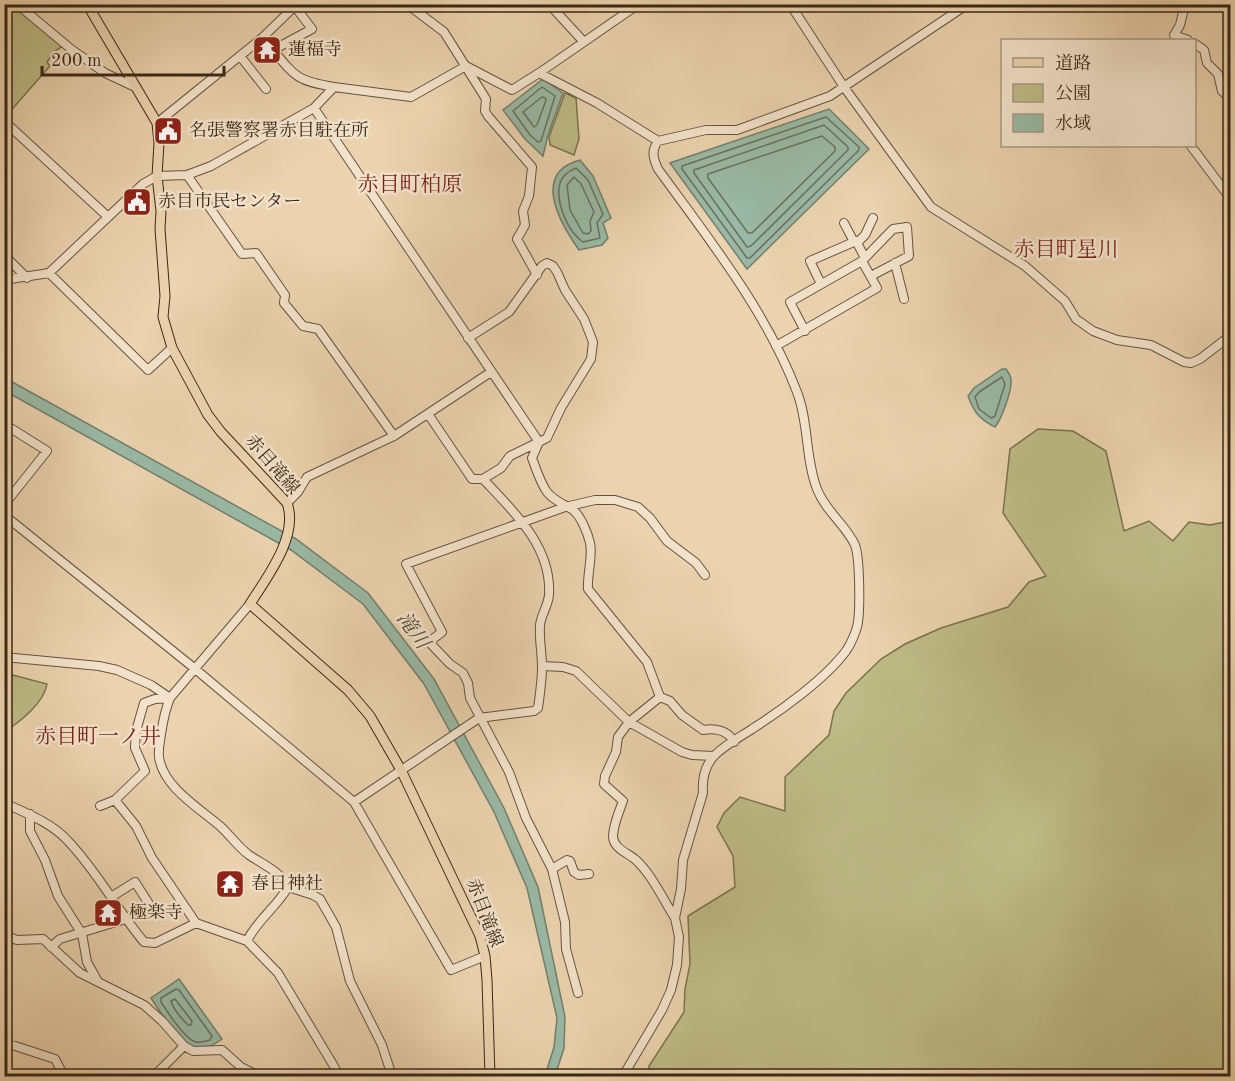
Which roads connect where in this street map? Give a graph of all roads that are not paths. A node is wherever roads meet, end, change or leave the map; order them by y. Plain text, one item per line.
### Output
1 (17, 4) edge
2 (87, 4) edge
3 (407, 4) edge
4 (549, 4) edge
5 (639, 4) edge
6 (790, 4) edge
7 (968, 4) edge
8 (1185, 4) edge
9 (294, 5) edge
10 (419, 8) edge
11 (262, 38) junction
12 (1185, 39) edge
13 (583, 42) junction
14 (1196, 44) edge
15 (273, 50) junction
16 (240, 56) junction
17 (466, 66) junction
18 (539, 73) junction
19 (135, 87) junction
20 (334, 87) junction
21 (844, 87) junction
22 (266, 89) dead end
23 (1230, 98) edge
24 (314, 108) junction
25 (4, 121) edge
26 (157, 123) junction
27 (658, 141) junction
28 (1192, 147) edge
29 (187, 175) junction
30 (157, 176) junction
31 (1230, 198) edge
32 (107, 216) junction
33 (873, 218) dead end
34 (844, 223) dead end
35 (855, 242) junction
36 (4, 255) edge
37 (863, 260) junction
38 (895, 263) junction
39 (49, 273) junction
40 (537, 275) junction
41 (871, 276) junction
42 (27, 278) junction
43 (4, 280) edge
44 (821, 284) junction
45 (904, 298) dead end
46 (805, 331) junction
47 (1230, 336) edge
48 (468, 338) junction
49 (776, 346) junction
50 (172, 348) junction
51 (491, 372) junction
52 (428, 414) junction
53 (4, 424) edge
54 (394, 436) junction
55 (539, 442) junction
56 (483, 479) junction
57 (287, 503) junction
58 (4, 505) edge
59 (565, 507) junction
60 (4, 515) edge
61 (524, 522) junction
62 (705, 575) dead end
63 (250, 604) junction
64 (4, 657) edge
65 (542, 666) junction
66 (194, 668) junction
67 (660, 697) junction
68 (170, 698) junction
69 (476, 720) junction
70 (629, 722) junction
71 (734, 742) junction
72 (714, 756) junction
73 (401, 770) junction
74 (115, 800) junction
75 (354, 802) junction
76 (4, 803) edge
77 (100, 806) dead end
78 (30, 814) junction
79 (552, 869) junction
80 (589, 874) dead end
81 (288, 887) junction
82 (111, 897) junction
83 (675, 918) junction
84 (126, 919) junction
85 (196, 924) junction
86 (81, 932) junction
87 (4, 935) edge
88 (247, 940) junction
89 (51, 947) junction
90 (485, 956) junction
91 (97, 980) junction
92 (578, 993) dead end
93 (4, 1029) edge
94 (7, 1045) edge
95 (184, 1046) junction
96 (624, 1076) edge
97 (64, 1077) edge
98 (154, 1077) edge
99 (259, 1077) edge
100 (338, 1077) edge
101 (392, 1077) edge
102 (490, 1077) edge

1 - 19 street
2 - 19 main road, 赤目滝線
3 - 10 street
4 - 13 street
5 - 13 street
6 - 21 street
7 - 21 street
8 - 12 street
9 - 11 street
9 - 15 street
10 - 17 street
11 - 15 street
11 - 16 street
13 - 18 street
14 - 23 street
15 - 20 street
16 - 22 street
16 - 26 street
17 - 18 street
17 - 20 street
17 - 40 street
18 - 27 street
19 - 26 main road, 赤目滝線
20 - 24 street
21 - 27 street
21 - 47 street
24 - 29 street
24 - 48 street
25 - 32 street
26 - 30 main road, 赤目滝線
27 - 49 street
28 - 31 street
29 - 30 street
29 - 54 street
30 - 32 street
30 - 50 main road, 赤目滝線
32 - 39 street
33 - 35 street
34 - 35 street
35 - 37 street
35 - 44 street
36 - 42 street
37 - 38 street
37 - 41 street
37 - 44 street
38 - 41 street
38 - 45 street
39 - 42 street
39 - 50 street
40 - 48 street
40 - 55 street
41 - 46 street
42 - 43 street
44 - 46 street
46 - 49 street
48 - 51 street
49 - 71 street
50 - 57 main road, 赤目滝線
51 - 52 street
51 - 55 street
52 - 54 street
52 - 56 street
53 - 58 street
54 - 57 street
55 - 56 street
55 - 59 street
56 - 61 street
57 - 63 main road, 赤目滝線
59 - 61 street
59 - 62 street
59 - 67 street
60 - 66 street
61 - 65 street
61 - 69 street
63 - 66 street
63 - 73 main road, 赤目滝線
64 - 68 street
65 - 69 street
65 - 70 street
66 - 68 street
66 - 75 street
67 - 70 street
67 - 71 street
68 - 74 street
68 - 81 street
69 - 73 street
69 - 79 street
70 - 72 street
70 - 83 street
71 - 72 street
72 - 83 street
73 - 75 street
73 - 90 main road, 赤目滝線
74 - 77 street
74 - 85 street
75 - 90 street
76 - 78 street
78 - 82 street
78 - 86 street
79 - 80 street
79 - 92 street
81 - 88 street
81 - 101 street
82 - 84 street
82 - 84 street
83 - 96 street
84 - 85 street
84 - 86 street
85 - 88 street
86 - 89 street
86 - 91 street
87 - 89 street
88 - 100 street
89 - 91 street
90 - 102 main road, 赤目滝線
91 - 95 street
93 - 94 street
94 - 97 street
95 - 98 street
95 - 99 street

